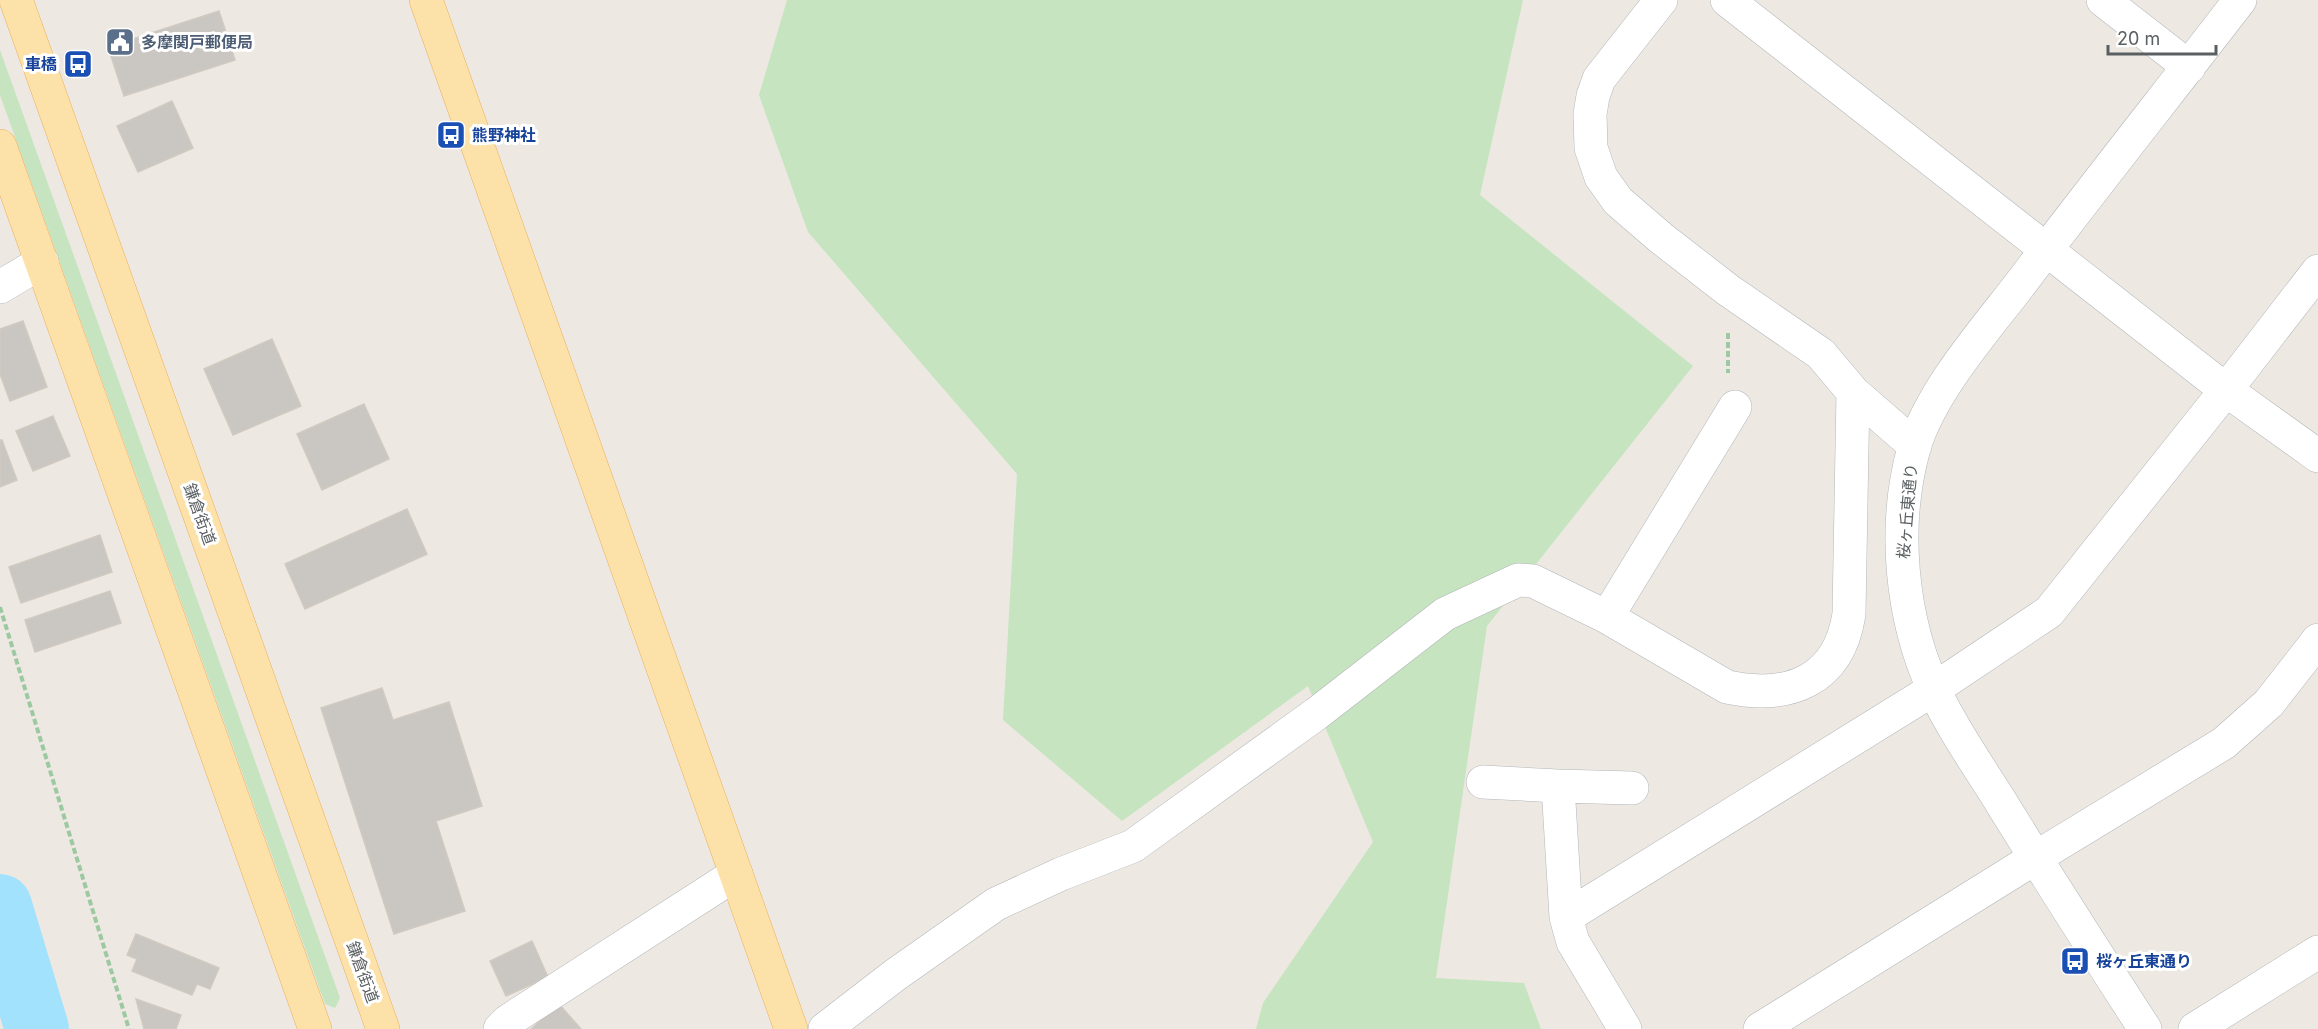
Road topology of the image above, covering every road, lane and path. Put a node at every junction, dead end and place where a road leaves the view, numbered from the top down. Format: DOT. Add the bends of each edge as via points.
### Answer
graph roads {
  1 [pos="16,0"];
  2 [pos="426,0"];
  3 [pos="1661,0"];
  4 [pos="1727,0"];
  5 [pos="2103,0"];
  6 [pos="2240,0"];
  7 [pos="2189,66"];
  8 [pos="0,146"];
  9 [pos="2046,250"];
  10 [pos="42,262"];
  11 [pos="2318,271"];
  12 [pos="0,287"];
  13 [pos="1728,290"];
  14 [pos="2226,390"];
  15 [pos="1853,392"];
  16 [pos="1735,407"];
  17 [pos="1914,446"];
  18 [pos="2318,456"];
  19 [pos="0,607"];
  20 [pos="1607,617"];
  21 [pos="2318,640"];
  22 [pos="1934,689"];
  23 [pos="1483,782"];
  24 [pos="1558,786"];
  25 [pos="1632,788"];
  26 [pos="2035,858"];
  27 [pos="736,874"];
  28 [pos="1566,917"];
  29 [pos="2318,952"];
  30 [pos="129,1029"];
  31 [pos="315,1029"];
  32 [pos="383,1029"];
  33 [pos="500,1029"];
  34 [pos="791,1029"];
  35 [pos="825,1029"];
  36 [pos="1625,1029"];
  37 [pos="1760,1029"];
  38 [pos="2145,1029"];
  39 [pos="2195,1029"];
  1 -- 32 [label="main road, 鎌倉街道"];
  2 -- 27 [label="main road"];
  3 -- 13 [label="street" via="1599,80 1590,114 1591,148 1601,177 1618,201"];
  4 -- 9 [label="street"];
  5 -- 7 [label="street"];
  6 -- 7 [label="street, 桜ヶ丘東通り"];
  7 -- 9 [label="street, 桜ヶ丘東通り"];
  8 -- 10 [label="main road"];
  9 -- 14 [label="street"];
  9 -- 17 [label="street, 桜ヶ丘東通り" via="1943,390"];
  10 -- 12 [label="street"];
  10 -- 31 [label="main road"];
  11 -- 14 [label="street"];
  13 -- 15 [label="street" via="1821,354"];
  13 -- 16 [label="path" via="1728,396"];
  14 -- 18 [label="street"];
  14 -- 22 [label="street" via="2049,612"];
  15 -- 17 [label="street"];
  15 -- 20 [label="street" via="1849,614 1841,647 1822,671 1800,685 1779,690 1727,687"];
  16 -- 20 [label="street"];
  17 -- 22 [label="street, 桜ヶ丘東通り" via="1905,493 1902,569 1914,634"];
  19 -- 30 [label="path"];
  20 -- 35 [label="street" via="1533,582 1518,580 1445,614 1316,714 1133,846 996,904"];
  21 -- 26 [label="street" via="2269,703 2224,744"];
  22 -- 26 [label="street, 桜ヶ丘東通り"];
  22 -- 28 [label="street"];
  23 -- 24 [label="street"];
  24 -- 25 [label="street"];
  24 -- 28 [label="street"];
  26 -- 37 [label="street"];
  26 -- 38 [label="street, 桜ヶ丘東通り"];
  27 -- 33 [label="street"];
  27 -- 34 [label="main road"];
  28 -- 36 [label="street" via="1573,942"];
  29 -- 39 [label="street"];
}
